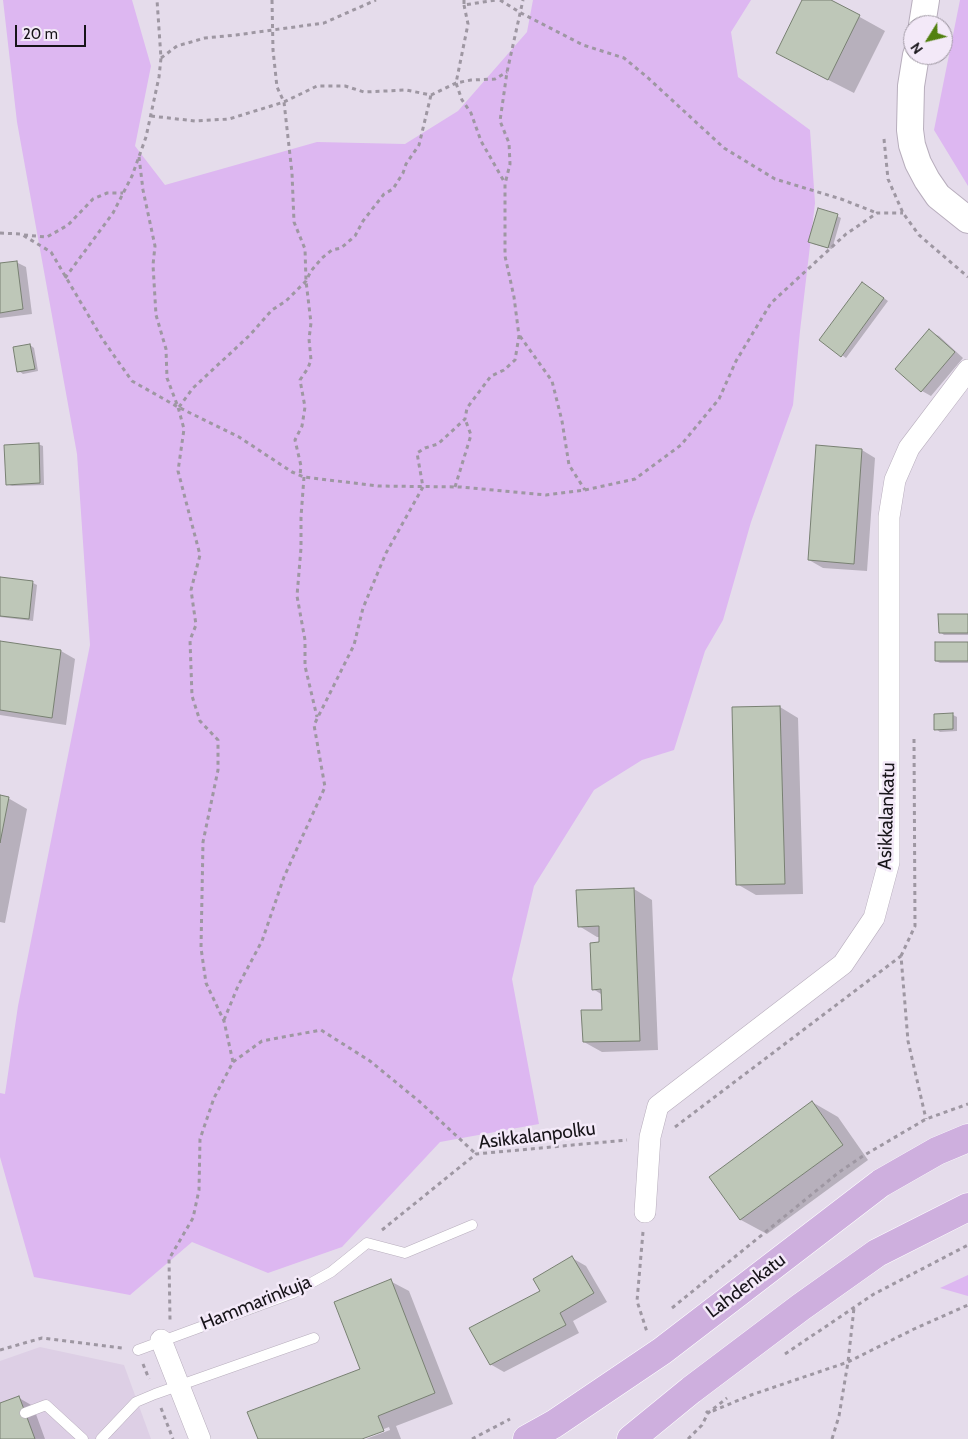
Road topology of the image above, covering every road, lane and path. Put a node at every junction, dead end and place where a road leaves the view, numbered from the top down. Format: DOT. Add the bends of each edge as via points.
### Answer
graph roads {
  1 [pos="157,0"];
  2 [pos="272,0"];
  3 [pos="376,0"];
  4 [pos="496,0"];
  5 [pos="500,0"];
  6 [pos="523,0"];
  7 [pos="926,0"];
  8 [pos="464,2"];
  9 [pos="521,13"];
  10 [pos="924,15"];
  11 [pos="273,30"];
  12 [pos="161,58"];
  13 [pos="914,65"];
  14 [pos="507,72"];
  15 [pos="456,83"];
  16 [pos="431,95"];
  17 [pos="284,102"];
  18 [pos="151,116"];
  19 [pos="139,157"];
  20 [pos="505,184"];
  21 [pos="123,193"];
  22 [pos="877,213"];
  23 [pos="903,213"];
  24 [pos="968,220"];
  25 [pos="0,233"];
  26 [pos="21,234"];
  27 [pos="65,278"];
  28 [pos="306,281"];
  29 [pos="520,336"];
  30 [pos="968,370"];
  31 [pos="178,407"];
  32 [pos="465,420"];
  33 [pos="300,476"];
  34 [pos="304,478"];
  35 [pos="423,487"];
  36 [pos="455,487"];
  37 [pos="585,490"];
  38 [pos="317,717"];
  39 [pos="914,732"];
  40 [pos="901,956"];
  41 [pos="224,1021"];
  42 [pos="233,1062"];
  43 [pos="968,1104"];
  44 [pos="926,1119"];
  45 [pos="650,1137"];
  46 [pos="968,1138"];
  47 [pos="476,1154"];
  48 [pos="968,1207"];
  49 [pos="645,1212"];
  50 [pos="472,1225"];
  51 [pos="367,1242"];
  52 [pos="968,1245"];
  53 [pos="968,1305"];
  54 [pos="854,1307"];
  55 [pos="669,1311"];
  56 [pos="653,1324"];
  57 [pos="646,1330"];
  58 [pos="314,1338"];
  59 [pos="166,1339"];
  60 [pos="0,1350"];
  61 [pos="138,1350"];
  62 [pos="662,1351"];
  63 [pos="784,1355"];
  64 [pos="848,1362"];
  65 [pos="179,1386"];
  66 [pos="691,1390"];
  67 [pos="155,1394"];
  68 [pos="731,1395"];
  69 [pos="25,1413"];
  70 [pos="708,1413"];
  71 [pos="521,1428"];
  72 [pos="83,1439"];
  73 [pos="100,1439"];
  74 [pos="173,1439"];
  75 [pos="200,1439"];
  76 [pos="472,1439"];
  77 [pos="631,1439"];
  78 [pos="688,1439"];
  79 [pos="832,1439"];
  1 -- 12 [label="path"];
  2 -- 11 [label="path"];
  3 -- 11 [label="path" via="324,22"];
  4 -- 8 [label="path"];
  5 -- 9 [label="path"];
  6 -- 9 [label="path"];
  7 -- 10 [label="street"];
  8 -- 15 [label="path" via="468,24"];
  9 -- 14 [label="path"];
  9 -- 22 [label="path" via="584,45 624,58 724,148 775,179"];
  11 -- 12 [label="path" via="205,38 177,46"];
  11 -- 17 [label="path" via="277,87"];
  12 -- 18 [label="path"];
  13 -- 24 [label="street" via="910,86 910,130 918,163 938,196"];
  14 -- 15 [label="path" via="495,80"];
  14 -- 20 [label="path" via="500,121 509,143 510,164"];
  15 -- 16 [label="path"];
  15 -- 20 [label="path" via="481,141"];
  16 -- 17 [label="path" via="406,90 364,92 346,86 317,86"];
  16 -- 28 [label="path" via="419,145 393,189 384,194 362,221 355,236 322,258"];
  17 -- 18 [label="path" via="229,119 195,121"];
  17 -- 28 [label="path" via="294,222 305,249"];
  18 -- 19 [label="path"];
  19 -- 21 [label="path"];
  19 -- 31 [label="path" via="156,246 153,265 156,314 166,349 167,378"];
  20 -- 29 [label="path" via="505,256"];
  21 -- 26 [label="path" via="107,193 93,199 68,226 48,237"];
  21 -- 27 [label="path" via="113,213"];
  22 -- 23 [label="path"];
  22 -- 37 [label="path" via="846,234 772,303 736,361 718,399 681,445 635,479"];
  25 -- 26 [label="path"];
  26 -- 27 [label="path" via="51,252"];
  27 -- 31 [label="path" via="132,381"];
  28 -- 31 [label="path" via="272,310"];
  28 -- 33 [label="path" via="311,360 300,380 305,407 302,426 295,440"];
  29 -- 32 [label="path" via="515,360 491,376 468,408"];
  29 -- 37 [label="path" via="552,380 569,465"];
  30 -- 45 [label="street, Asikkalankatu" via="909,448 895,480 889,517 889,862 874,918 843,964 658,1106"];
  31 -- 33 [label="path" via="239,437"];
  31 -- 41 [label="path" via="184,429 178,470 200,555 191,590 196,625 190,640 192,696 200,721 218,740 218,770 204,842 201,948 206,983"];
  32 -- 35 [label="path" via="438,444 417,453"];
  32 -- 36 [label="path" via="471,435"];
  33 -- 34 [label="path"];
  34 -- 35 [label="path"];
  34 -- 38 [label="path" via="297,596 306,666"];
  35 -- 36 [label="path"];
  35 -- 38 [label="path" via="386,553 363,608 354,645"];
  36 -- 37 [label="path" via="546,495"];
  38 -- 41 [label="path" via="314,725 326,787 284,877 262,941"];
  39 -- 40 [label="path" via="915,926"];
  40 -- 44 [label="path" via="908,1041"];
  40 -- 45 [label="path, Asikkalanpolku" via="664,1136"];
  41 -- 42 [label="path"];
  42 -- 47 [label="path" via="262,1041 321,1030 370,1061"];
  42 -- 59 [label="path" via="214,1098 200,1140 199,1190 193,1218 169,1259"];
  43 -- 44 [label="path"];
  44 -- 55 [label="path" via="838,1173"];
  45 -- 47 [label="path, Asikkalanpolku"];
  45 -- 49 [label="street, Asikkalankatu"];
  46 -- 62 [label="main road, Lahdenkatu" via="937,1151 881,1183"];
  47 -- 51 [label="path, Asikkalanpolku"];
  48 -- 66 [label="main road" via="877,1253"];
  49 -- 57 [label="path" via="637,1301"];
  50 -- 51 [label="lane" via="405,1253"];
  51 -- 59 [label="lane, Hammarinkuja" via="331,1272 293,1293"];
  52 -- 54 [label="path"];
  53 -- 64 [label="path"];
  54 -- 63 [label="path"];
  54 -- 64 [label="path"];
  56 -- 57 [label="path"];
  57 -- 62 [label="path"];
  58 -- 65 [label="lane"];
  59 -- 61 [label="lane, Hammarinkuja"];
  59 -- 65 [label="street"];
  60 -- 61 [label="path" via="42,1338"];
  61 -- 67 [label="path"];
  62 -- 71 [label="main road, Lahdenkatu" via="554,1424"];
  64 -- 70 [label="path"];
  64 -- 79 [label="path"];
  65 -- 67 [label="lane"];
  65 -- 75 [label="street"];
  66 -- 70 [label="path"];
  66 -- 77 [label="main road"];
  67 -- 73 [label="lane" via="136,1402"];
  67 -- 74 [label="path"];
  68 -- 70 [label="path"];
  69 -- 72 [label="lane" via="46,1405"];
  70 -- 78 [label="path" via="702,1425"];
  71 -- 76 [label="path"];
}
